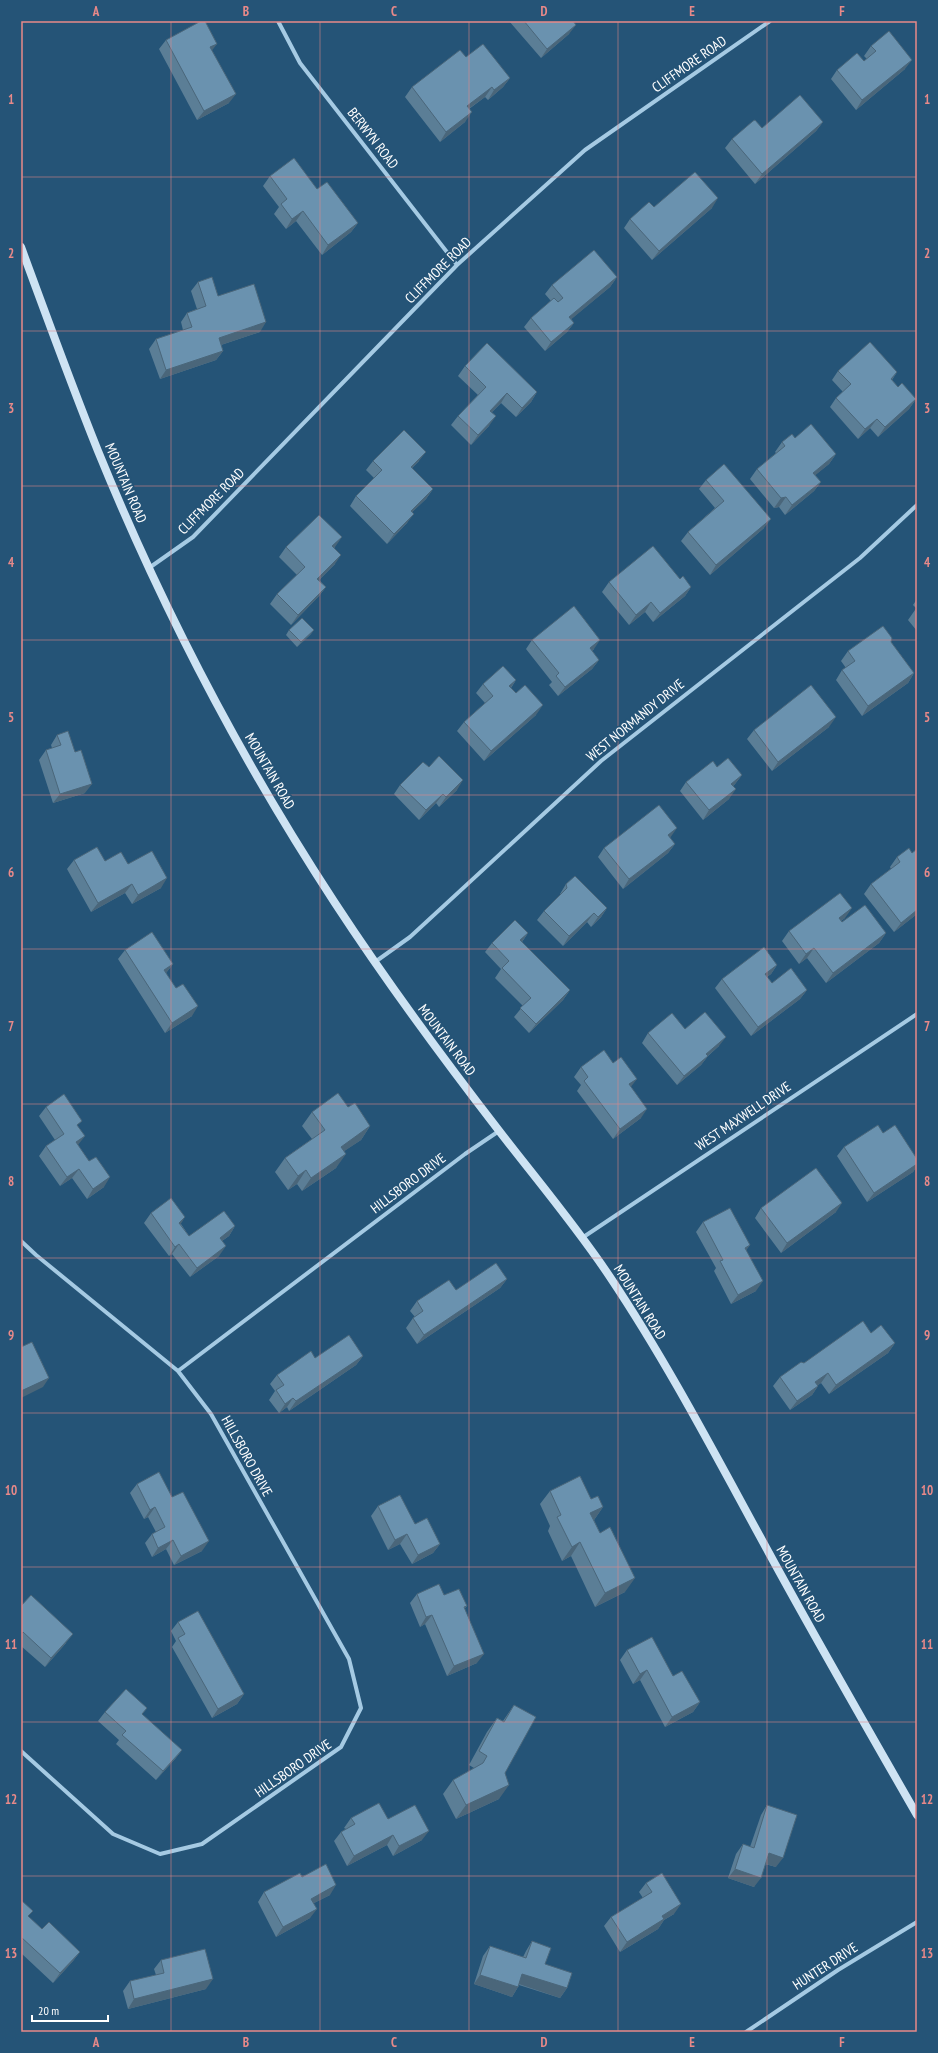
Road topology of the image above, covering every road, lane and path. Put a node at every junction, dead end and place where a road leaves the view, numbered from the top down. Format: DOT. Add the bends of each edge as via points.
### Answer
graph roads {
  1 [pos="278,21"];
  2 [pos="770,21"];
  3 [pos="21,247"];
  4 [pos="457,265"];
  5 [pos="917,505"];
  6 [pos="149,568"];
  7 [pos="375,962"];
  8 [pos="917,1014"];
  9 [pos="499,1131"];
  10 [pos="582,1238"];
  11 [pos="21,1240"];
  12 [pos="178,1371"];
  13 [pos="21,1751"];
  14 [pos="917,1815"];
  15 [pos="917,1922"];
  16 [pos="746,2032"];
  1 -- 4 [label="street, BERWYN ROAD" via="300,63"];
  2 -- 4 [label="street, CLIFFMORE ROAD" via="585,150"];
  3 -- 6 [label="main road, MOUNTAIN ROAD" via="99,453"];
  4 -- 6 [label="street, CLIFFMORE ROAD" via="193,537"];
  5 -- 7 [label="street, WEST NORMANDY DRIVE" via="860,558 601,761 410,937"];
  6 -- 7 [label="main road, MOUNTAIN ROAD" via="179,631 260,781 295,842"];
  7 -- 9 [label="main road, MOUNTAIN ROAD"];
  8 -- 10 [label="street, WEST MAXWELL DRIVE"];
  9 -- 10 [label="main road, MOUNTAIN ROAD"];
  9 -- 12 [label="street, HILLSBORO DRIVE"];
  10 -- 14 [label="main road, MOUNTAIN ROAD" via="610,1277 656,1351 796,1604"];
  11 -- 12 [label="street, HILLSBORO DRIVE"];
  12 -- 13 [label="street, HILLSBORO DRIVE" via="211,1414 349,1659 360,1708 341,1747 202,1844 160,1854 113,1834"];
  15 -- 16 [label="street, HUNTER DRIVE" via="838,1970"];
}
